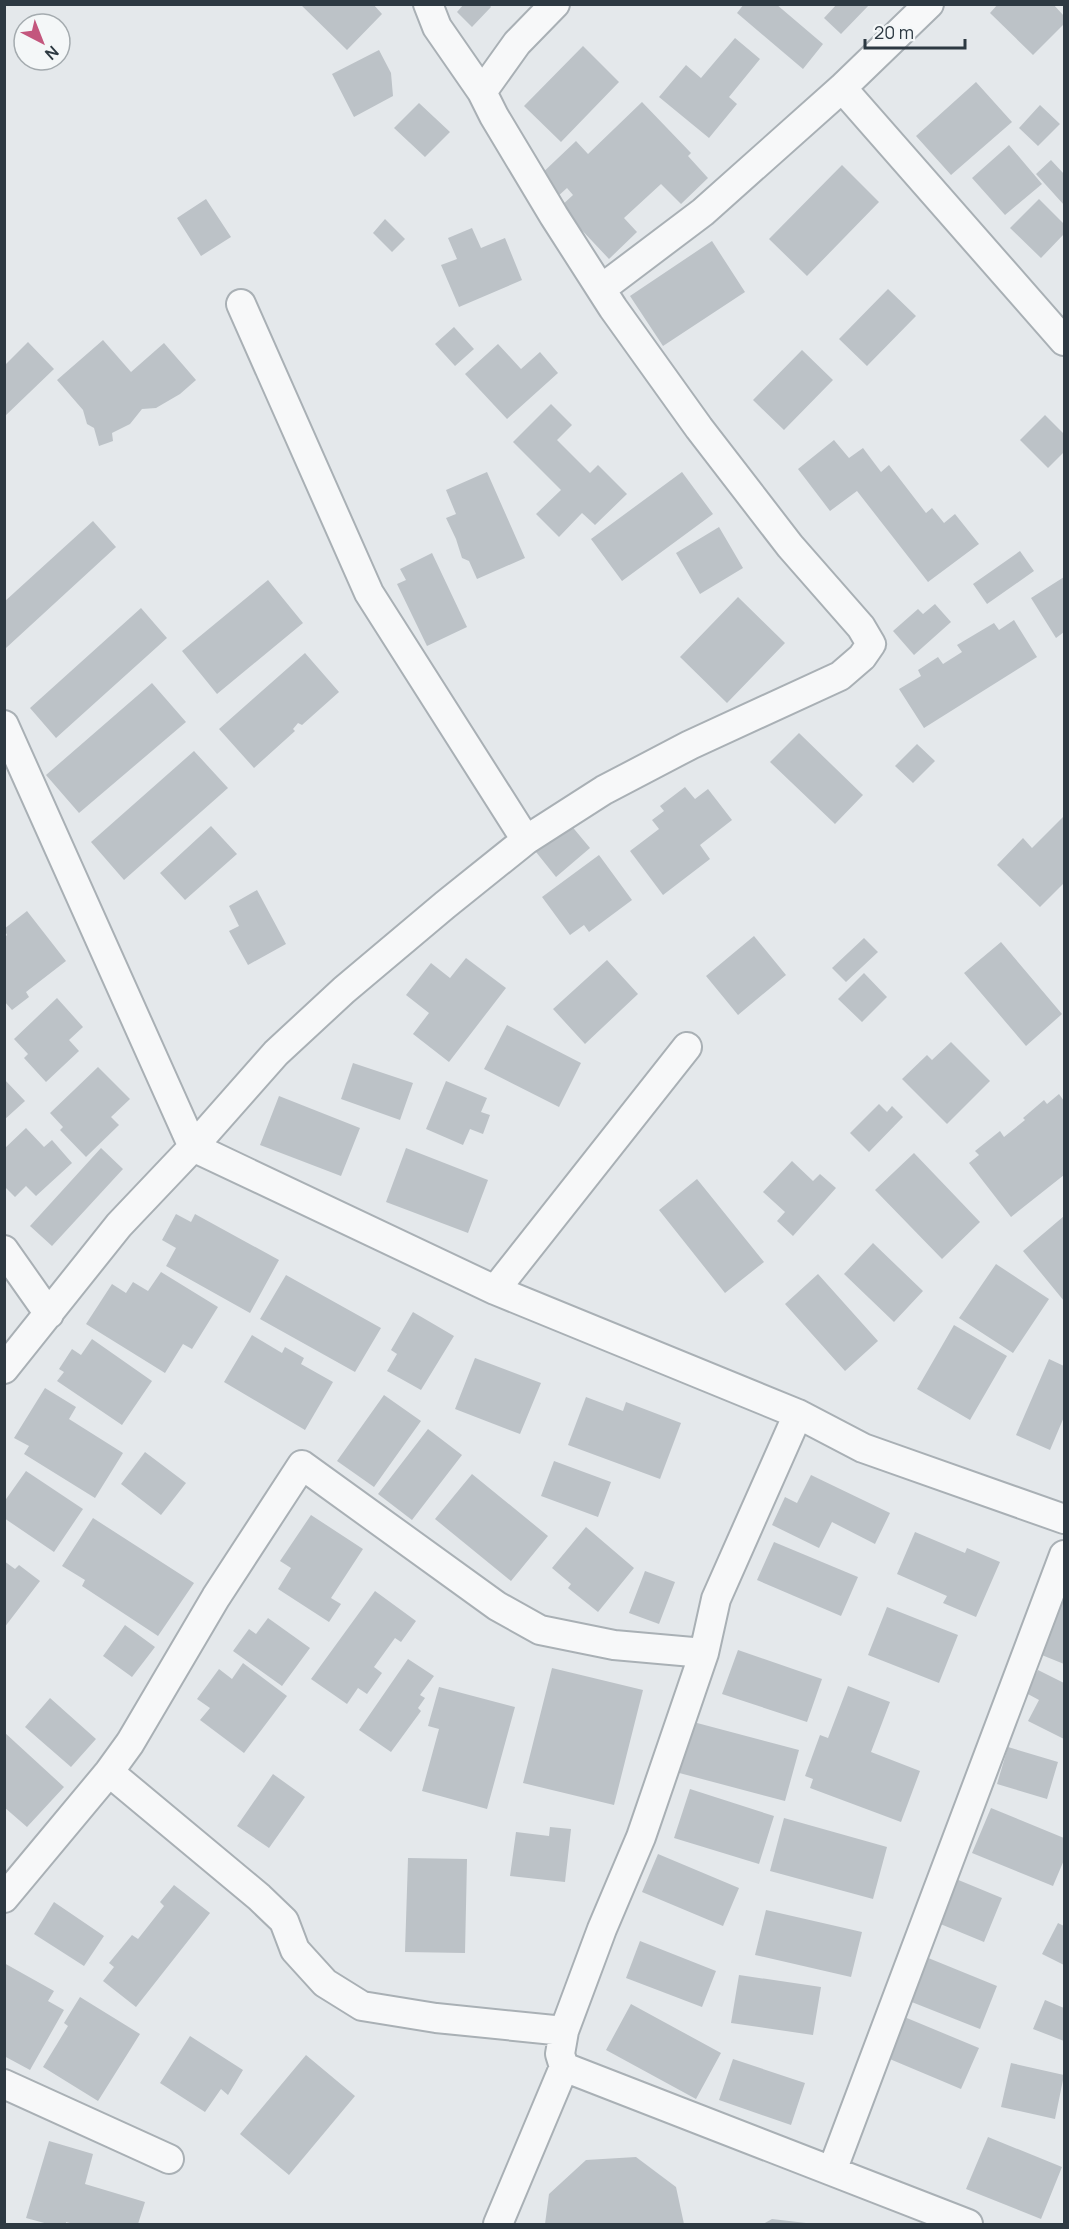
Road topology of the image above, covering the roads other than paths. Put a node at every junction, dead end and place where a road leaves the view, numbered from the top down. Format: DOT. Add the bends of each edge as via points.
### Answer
graph roads {
  1 [pos="428,4"];
  2 [pos="555,4"];
  3 [pos="929,4"];
  4 [pos="842,88"];
  5 [pos="482,92"];
  6 [pos="601,289"];
  7 [pos="241,304"];
  8 [pos="1065,341"];
  9 [pos="4,725"];
  10 [pos="526,840"];
  11 [pos="687,1047"];
  12 [pos="193,1147"];
  13 [pos="4,1250"];
  14 [pos="495,1290"];
  15 [pos="49,1314"];
  16 [pos="4,1369"];
  17 [pos="798,1414"];
  18 [pos="1065,1519"];
  19 [pos="1065,1555"];
  20 [pos="704,1653"];
  21 [pos="109,1772"];
  22 [pos="4,1898"];
  23 [pos="564,2031"];
  24 [pos="564,2067"];
  25 [pos="4,2084"];
  26 [pos="169,2159"];
  27 [pos="832,2171"];
  28 [pos="498,2224"];
  29 [pos="968,2224"];
  1 -- 5 [label="street" via="437,27"];
  2 -- 5 [label="street" via="517,43"];
  3 -- 4 [label="street"];
  4 -- 6 [label="street" via="703,212"];
  4 -- 8 [label="street"];
  5 -- 6 [label="street"];
  6 -- 10 [label="street" via="699,428 871,644 840,676 690,745 614,785"];
  7 -- 10 [label="street" via="369,593"];
  9 -- 12 [label="street"];
  10 -- 12 [label="street" via="335,998 276,1053"];
  11 -- 14 [label="street"];
  12 -- 14 [label="street"];
  12 -- 15 [label="street" via="119,1226"];
  13 -- 15 [label="street"];
  14 -- 17 [label="street"];
  15 -- 16 [label="street"];
  17 -- 18 [label="street" via="863,1448"];
  17 -- 20 [label="street" via="716,1599"];
  19 -- 27 [label="street"];
  20 -- 21 [label="street" via="614,1646 540,1630 497,1606 302,1465"];
  20 -- 23 [label="street" via="641,1837"];
  21 -- 22 [label="street"];
  21 -- 23 [label="street" via="259,1897 284,1922 295,1950 324,1983 362,2006"];
  23 -- 24 [label="street" via="560,2054"];
  24 -- 27 [label="street"];
  24 -- 28 [label="street"];
  25 -- 26 [label="street"];
  27 -- 29 [label="street"];
}
